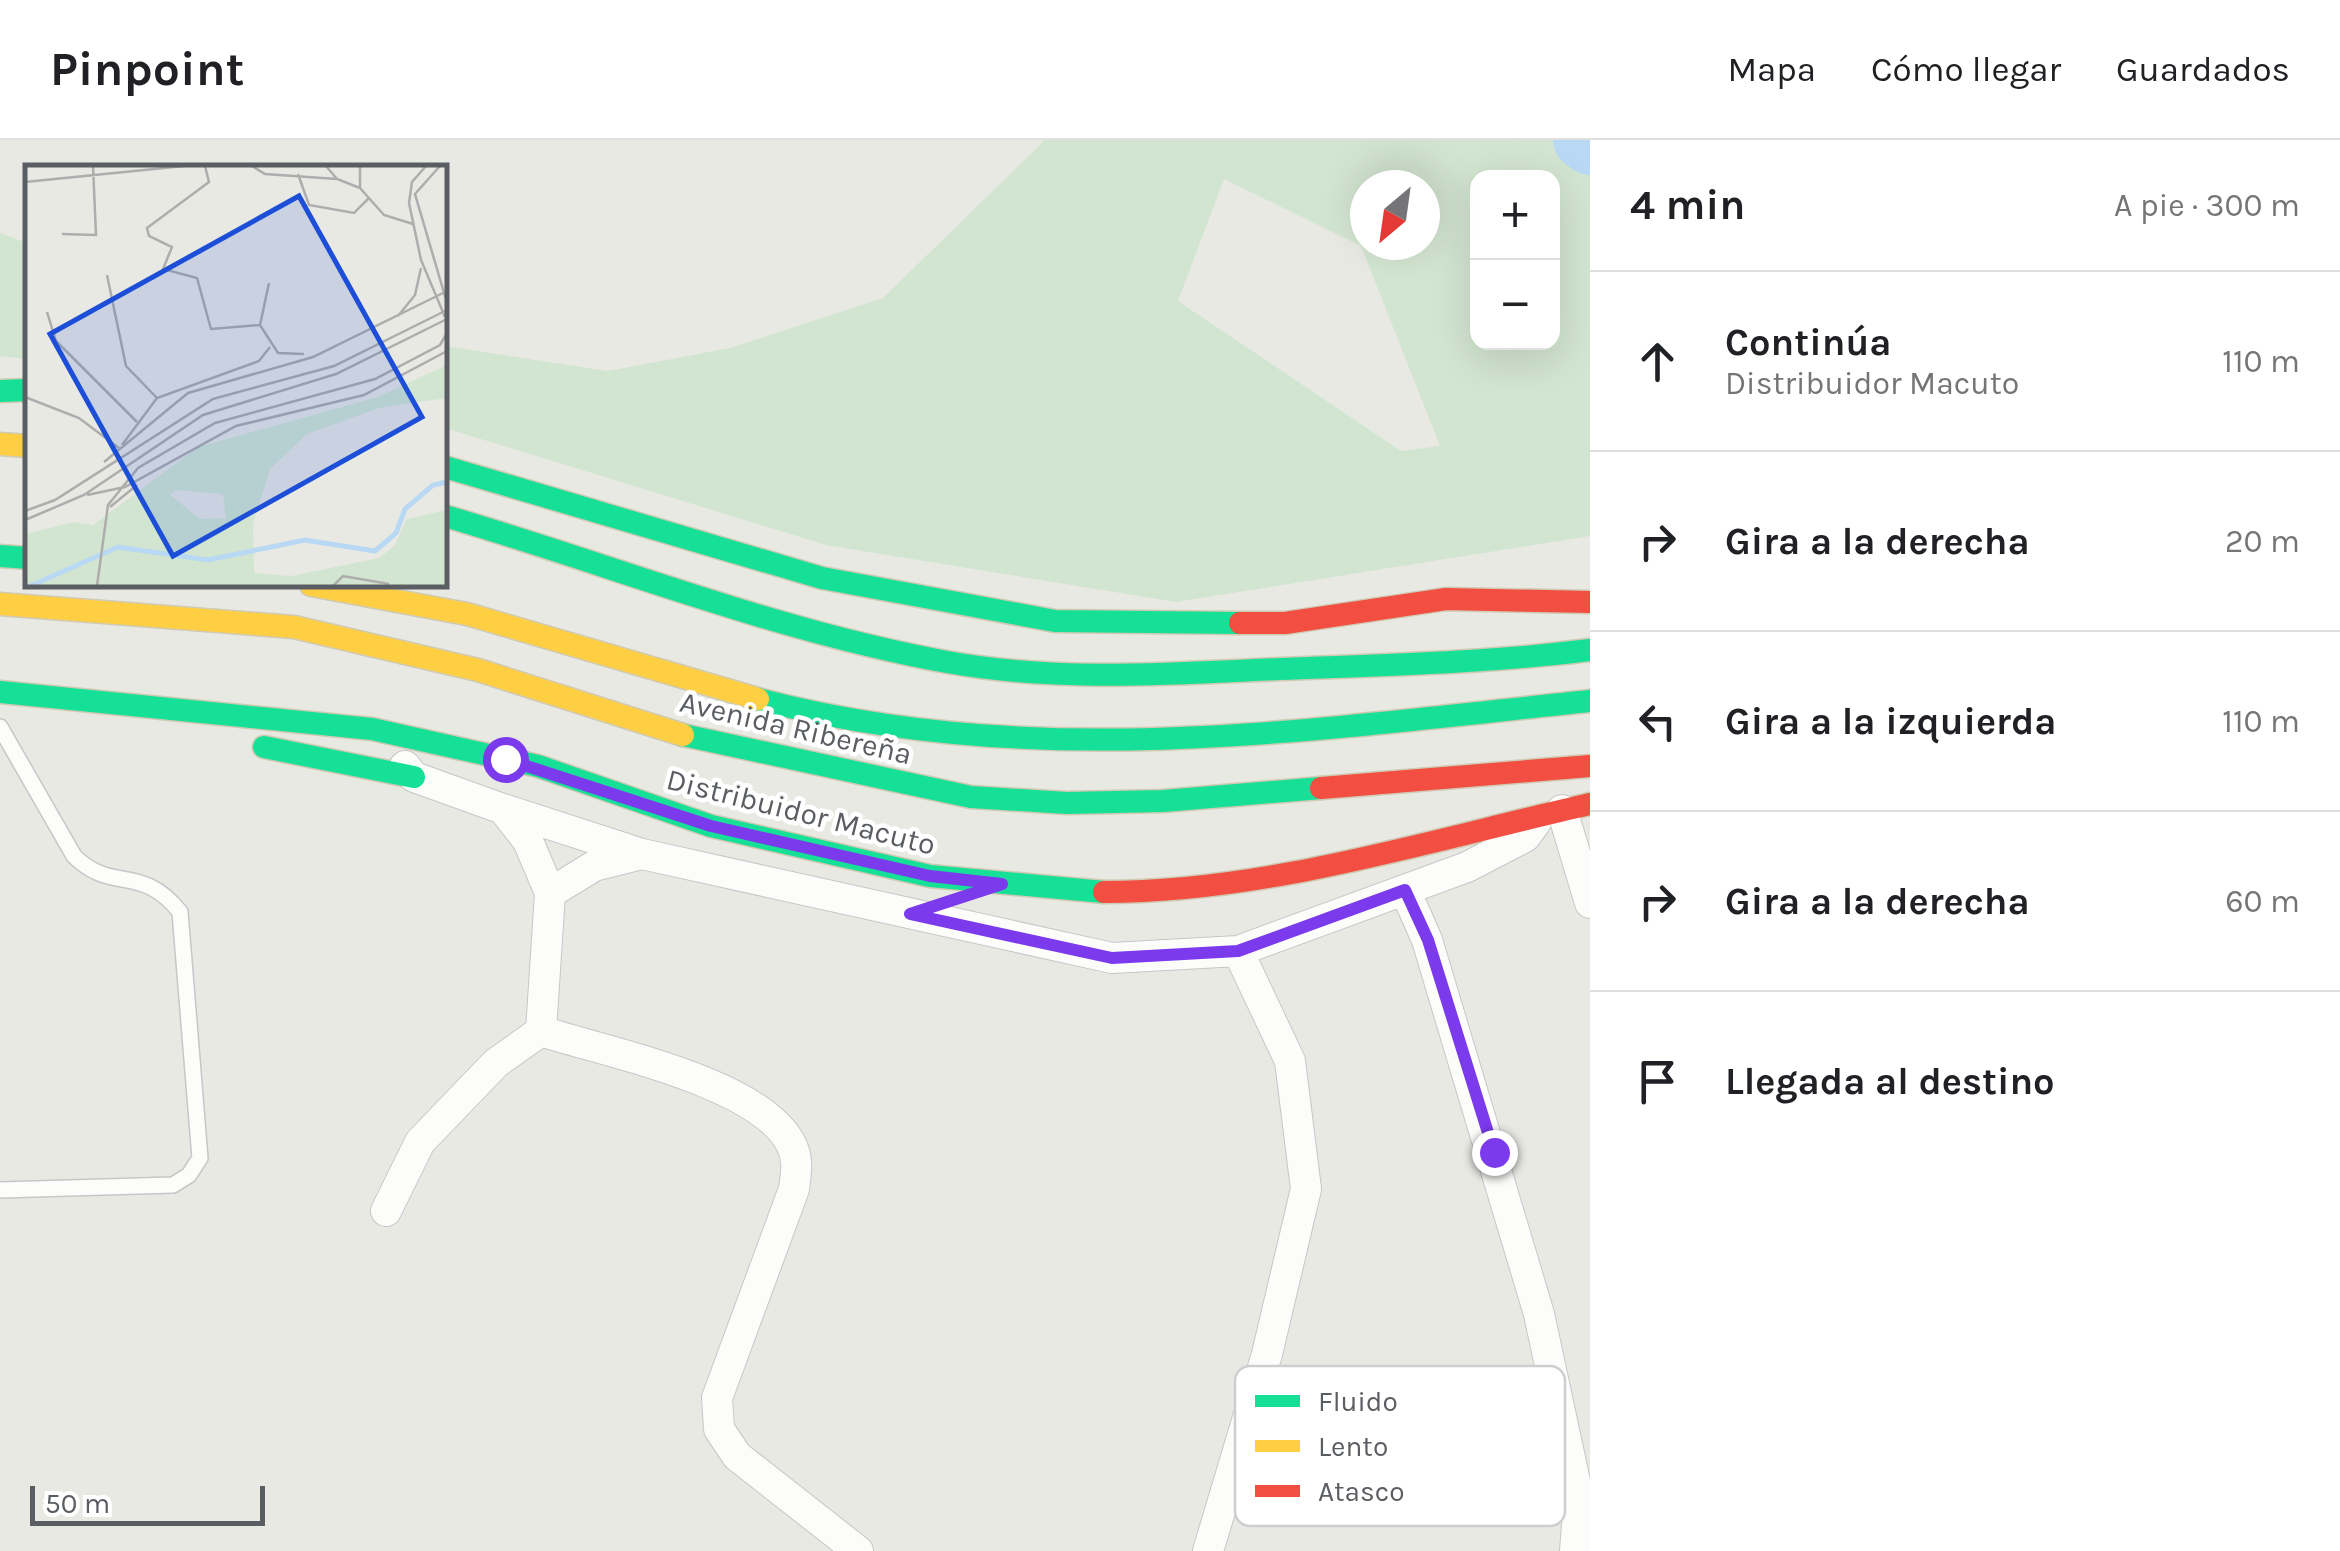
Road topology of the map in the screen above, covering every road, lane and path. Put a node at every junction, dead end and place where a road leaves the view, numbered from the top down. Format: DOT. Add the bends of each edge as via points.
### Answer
graph roads {
  1 [pos="25,390"];
  2 [pos="0,391"];
  3 [pos="0,444"];
  4 [pos="25,446"];
  5 [pos="448,468"];
  6 [pos="448,517"];
  7 [pos="0,556"];
  8 [pos="25,558"];
  9 [pos="1590,578"];
  10 [pos="327,588"];
  11 [pos="1446,598"];
  12 [pos="1590,602"];
  13 [pos="0,604"];
  14 [pos="1590,650"];
  15 [pos="0,692"];
  16 [pos="1590,701"];
  17 [pos="166,709"];
  18 [pos="0,727"];
  19 [pos="372,729"];
  20 [pos="1590,766"];
  21 [pos="414,777"];
  22 [pos="503,809"];
  23 [pos="1564,810"];
  24 [pos="642,854"];
  25 [pos="1002,884"];
  26 [pos="1405,890"];
  27 [pos="550,893"];
  28 [pos="1590,903"];
  29 [pos="910,914"];
  30 [pos="1238,951"];
  31 [pos="541,1031"];
  32 [pos="0,1190"];
  33 [pos="386,1211"];
  34 [pos="1263,1366"];
  35 [pos="1550,1366"];
  36 [pos="1565,1435"];
  37 [pos="1235,1461"];
  38 [pos="858,1551"];
  39 [pos="1208,1551"];
  40 [pos="1575,1551"];
  1 -- 2 [label="main road"];
  3 -- 4 [label="main road"];
  5 -- 11 [label="main road" via="822,578 1055,620 1284,623"];
  6 -- 14 [label="main road" via="774,622 1022,674 1370,668"];
  7 -- 8 [label="main road"];
  9 -- 11 [label="main road"];
  10 -- 16 [label="main road, Avenida Ribereña" via="485,618 708,684 896,729 1080,743 1289,734"];
  11 -- 12 [label="main road"];
  13 -- 20 [label="main road, Avenida Ribereña" via="294,627 478,670 702,742 970,797 1163,801"];
  15 -- 17 [label="main road, Distribuidor Macuto"];
  17 -- 19 [label="main road, Distribuidor Macuto"];
  17 -- 21 [label="main road" via="271,749"];
  18 -- 32 [label="lane" via="74,856 92,874 140,880 165,893 180,912 200,1158 173,1185"];
  19 -- 21 [label="street"];
  19 -- 25 [label="main road, Distribuidor Macuto" via="538,766 711,826 930,876"];
  21 -- 22 [label="street"];
  22 -- 24 [label="street"];
  22 -- 27 [label="street" via="528,840"];
  23 -- 25 [label="main road, Distribuidor Macuto" via="1171,892"];
  23 -- 26 [label="street" via="1497,854"];
  23 -- 28 [label="street"];
  24 -- 27 [label="street" via="594,866"];
  24 -- 29 [label="street"];
  25 -- 29 [label="street"];
  26 -- 30 [label="street"];
  26 -- 35 [label="street" via="1428,940"];
  27 -- 31 [label="street"];
  29 -- 30 [label="street" via="1112,958"];
  30 -- 34 [label="street" via="1290,1061 1306,1189"];
  31 -- 33 [label="street" via="496,1063 420,1142"];
  31 -- 38 [label="street" via="664,1067 746,1102 791,1143 798,1163 794,1190 717,1398 719,1429 738,1456"];
  36 -- 40 [label="street" via="1579,1500"];
  37 -- 39 [label="street"];
}
